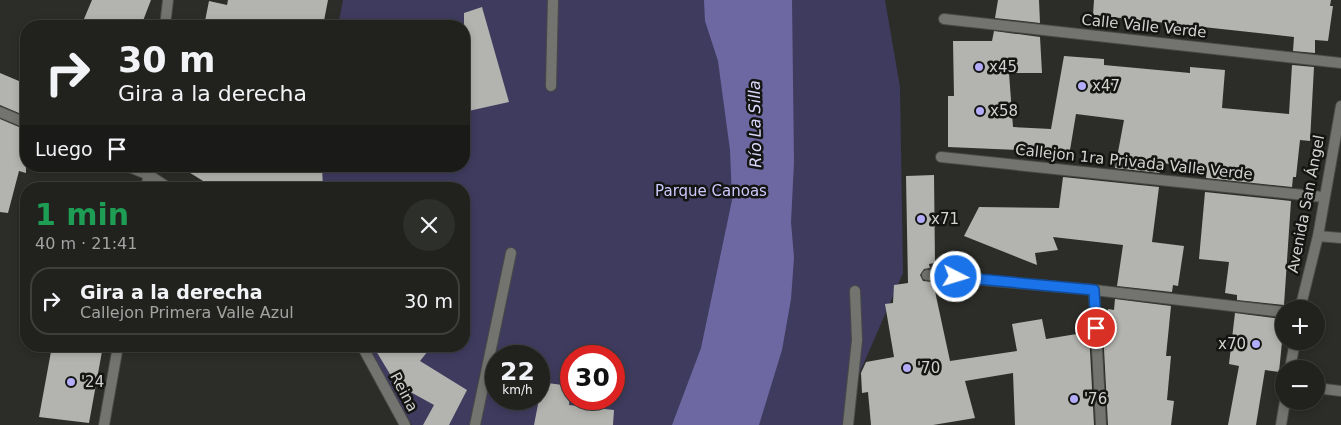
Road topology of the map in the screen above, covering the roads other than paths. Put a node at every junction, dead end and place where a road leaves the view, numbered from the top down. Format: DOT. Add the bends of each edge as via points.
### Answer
graph roads {
  1 [pos="168,0"];
  2 [pos="553,0"];
  3 [pos="944,19"];
  4 [pos="166,20"];
  5 [pos="1341,63"];
  6 [pos="551,86"];
  7 [pos="1341,106"];
  8 [pos="0,112"];
  9 [pos="20,120"];
  10 [pos="941,157"];
  11 [pos="150,172"];
  12 [pos="162,182"];
  13 [pos="1323,197"];
  14 [pos="1318,236"];
  15 [pos="1341,238"];
  16 [pos="511,254"];
  17 [pos="927,275"];
  18 [pos="1094,290"];
  19 [pos="855,291"];
  20 [pos="1302,300"];
  21 [pos="1275,311"];
  22 [pos="117,352"];
  23 [pos="365,352"];
  24 [pos="1325,389"];
  25 [pos="1341,391"];
  26 [pos="1284,410"];
  27 [pos="104,425"];
  28 [pos="405,425"];
  29 [pos="475,425"];
  30 [pos="848,425"];
  31 [pos="1101,425"];
  32 [pos="1281,425"];
  1 -- 4 [label="street"];
  2 -- 6 [label="street"];
  3 -- 5 [label="street, Calle Valle Verde"];
  7 -- 13 [label="street, Avenida San Ángel"];
  8 -- 9 [label="street"];
  10 -- 13 [label="street, Callejon 1ra Privada Valle Verde"];
  11 -- 12 [label="street"];
  13 -- 14 [label="street, Avenida San Ángel"];
  14 -- 15 [label="street"];
  14 -- 20 [label="street, Avenida San Ángel"];
  16 -- 29 [label="street"];
  17 -- 18 [label="street"];
  18 -- 21 [label="street"];
  18 -- 31 [label="street"];
  19 -- 30 [label="street" via="857,340"];
  22 -- 27 [label="street"];
  23 -- 28 [label="street, Reina"];
  24 -- 25 [label="street"];
  26 -- 32 [label="street"];
}
